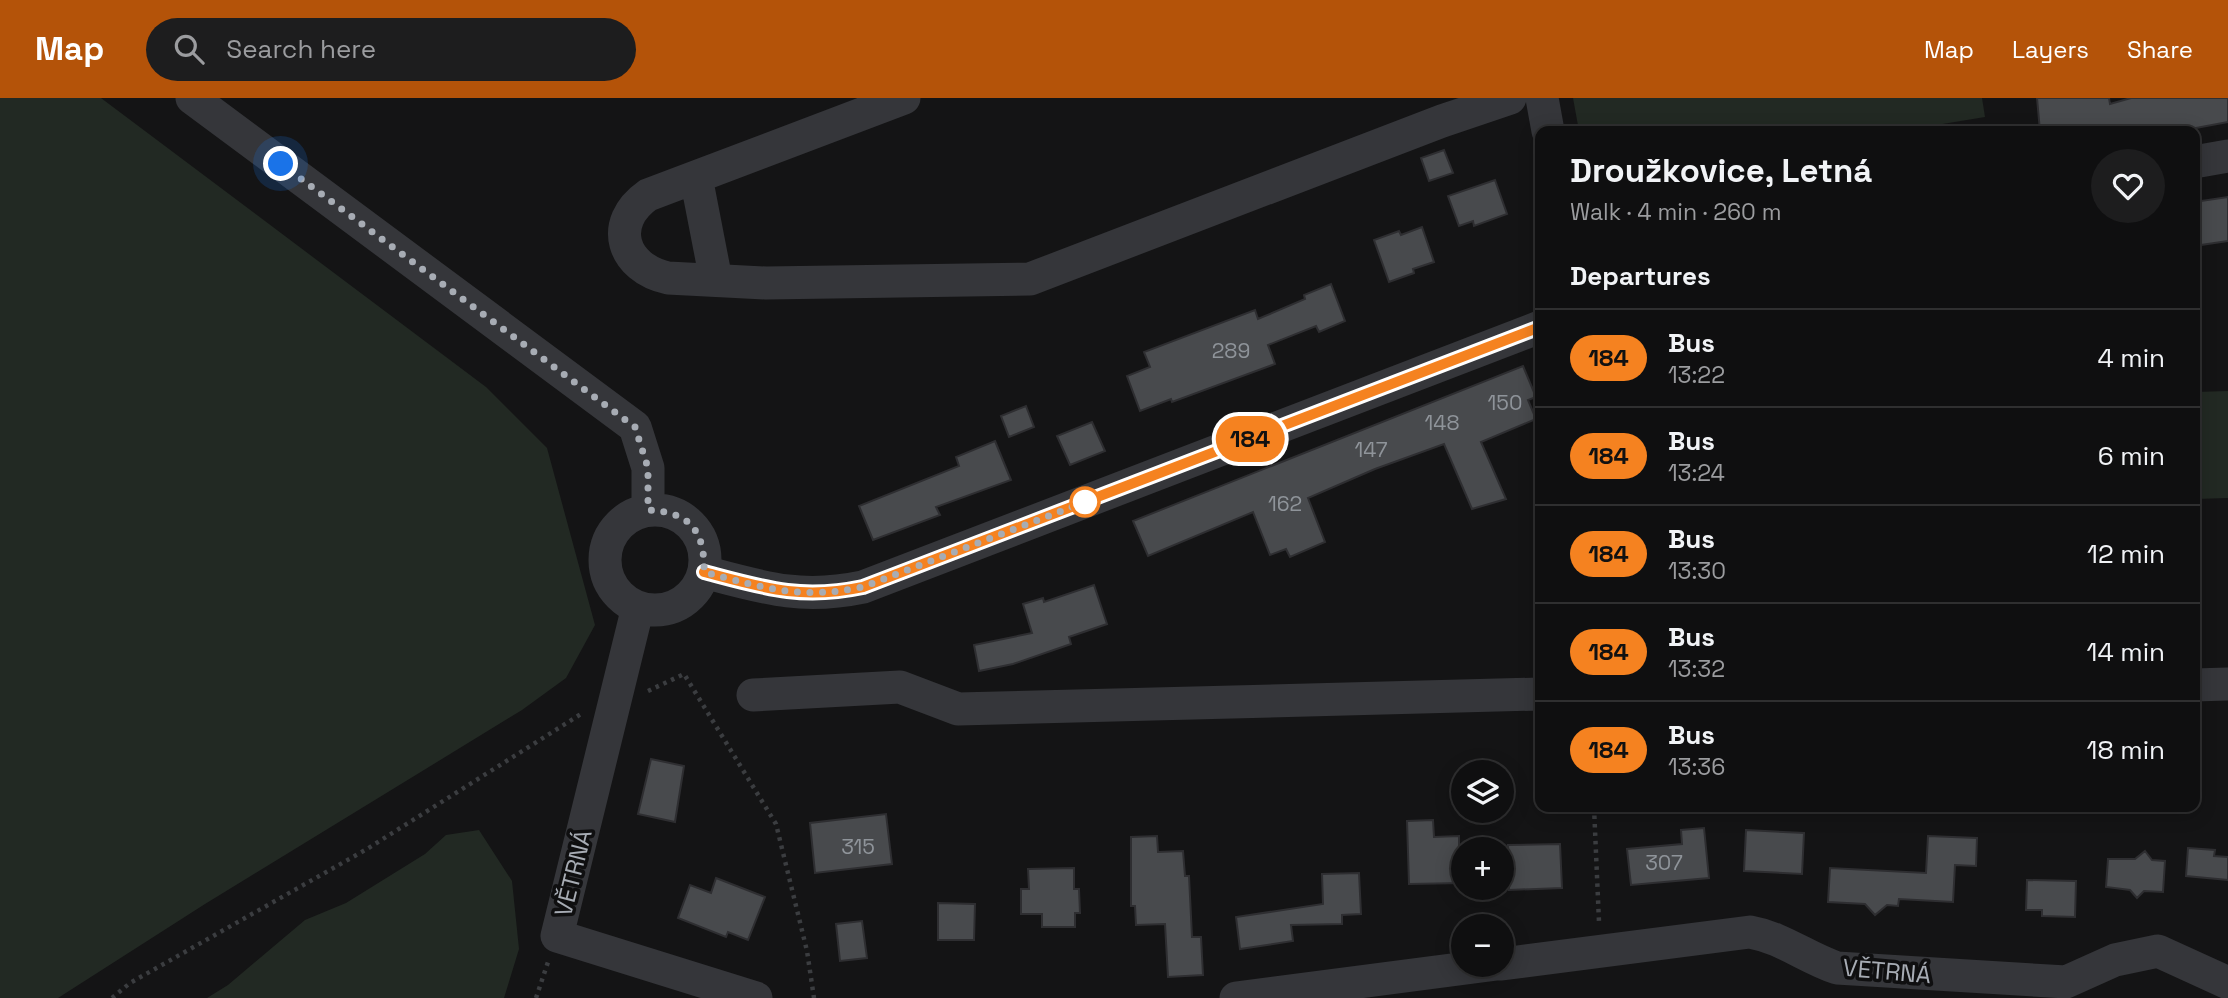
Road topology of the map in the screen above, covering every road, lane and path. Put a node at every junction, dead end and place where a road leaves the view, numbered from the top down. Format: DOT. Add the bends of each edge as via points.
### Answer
graph roads {
  1 [pos="192,98"];
  2 [pos="904,98"];
  3 [pos="1510,98"];
  4 [pos="1542,98"];
  5 [pos="1547,126"];
  6 [pos="2228,156"];
  7 [pos="2200,161"];
  8 [pos="696,177"];
  9 [pos="716,280"];
  10 [pos="1535,329"];
  11 [pos="648,510"];
  12 [pos="704,572"];
  13 [pos="638,607"];
  14 [pos="2228,684"];
  15 [pos="2200,685"];
  16 [pos="1535,694"];
  17 [pos="753,695"];
  18 [pos="614,708"];
  19 [pos="1594,812"];
  20 [pos="1600,951"];
  21 [pos="1514,962"];
  22 [pos="1451,970"];
  23 [pos="2228,983"];
  24 [pos="112,998"];
  25 [pos="756,998"];
  26 [pos="814,998"];
  27 [pos="1236,998"];
  1 -- 11 [label="street" via="635,427 648,468"];
  2 -- 8 [label="street"];
  3 -- 9 [label="street" via="1030,279"];
  4 -- 5 [label="street"];
  6 -- 7 [label="street"];
  8 -- 9 [label="street"];
  8 -- 9 [label="street" via="637,203 628,215 625,243 631,257 653,274"];
  10 -- 12 [label="street" via="863,587 812,595"];
  11 -- 12 [label="street" via="684,519 697,533 705,549"];
  11 -- 13 [label="street" via="625,520 613,533 605,558 609,579 619,594"];
  12 -- 13 [label="street" via="698,587 680,604 655,610"];
  13 -- 18 [label="street, VĚTRNÁ"];
  14 -- 15 [label="street"];
  16 -- 17 [label="street" via="958,709 900,687"];
  18 -- 24 [label="path" via="584,713 367,849 130,983"];
  18 -- 25 [label="street, VĚTRNÁ" via="557,936"];
  18 -- 26 [label="path" via="684,674 776,824"];
  19 -- 20 [label="path"];
  20 -- 21 [label="street, VĚTRNÁ"];
  20 -- 23 [label="street, VĚTRNÁ" via="1750,932 1774,937 1837,968 2066,982 2115,960 2158,951"];
  22 -- 27 [label="street, VĚTRNÁ"];
}
